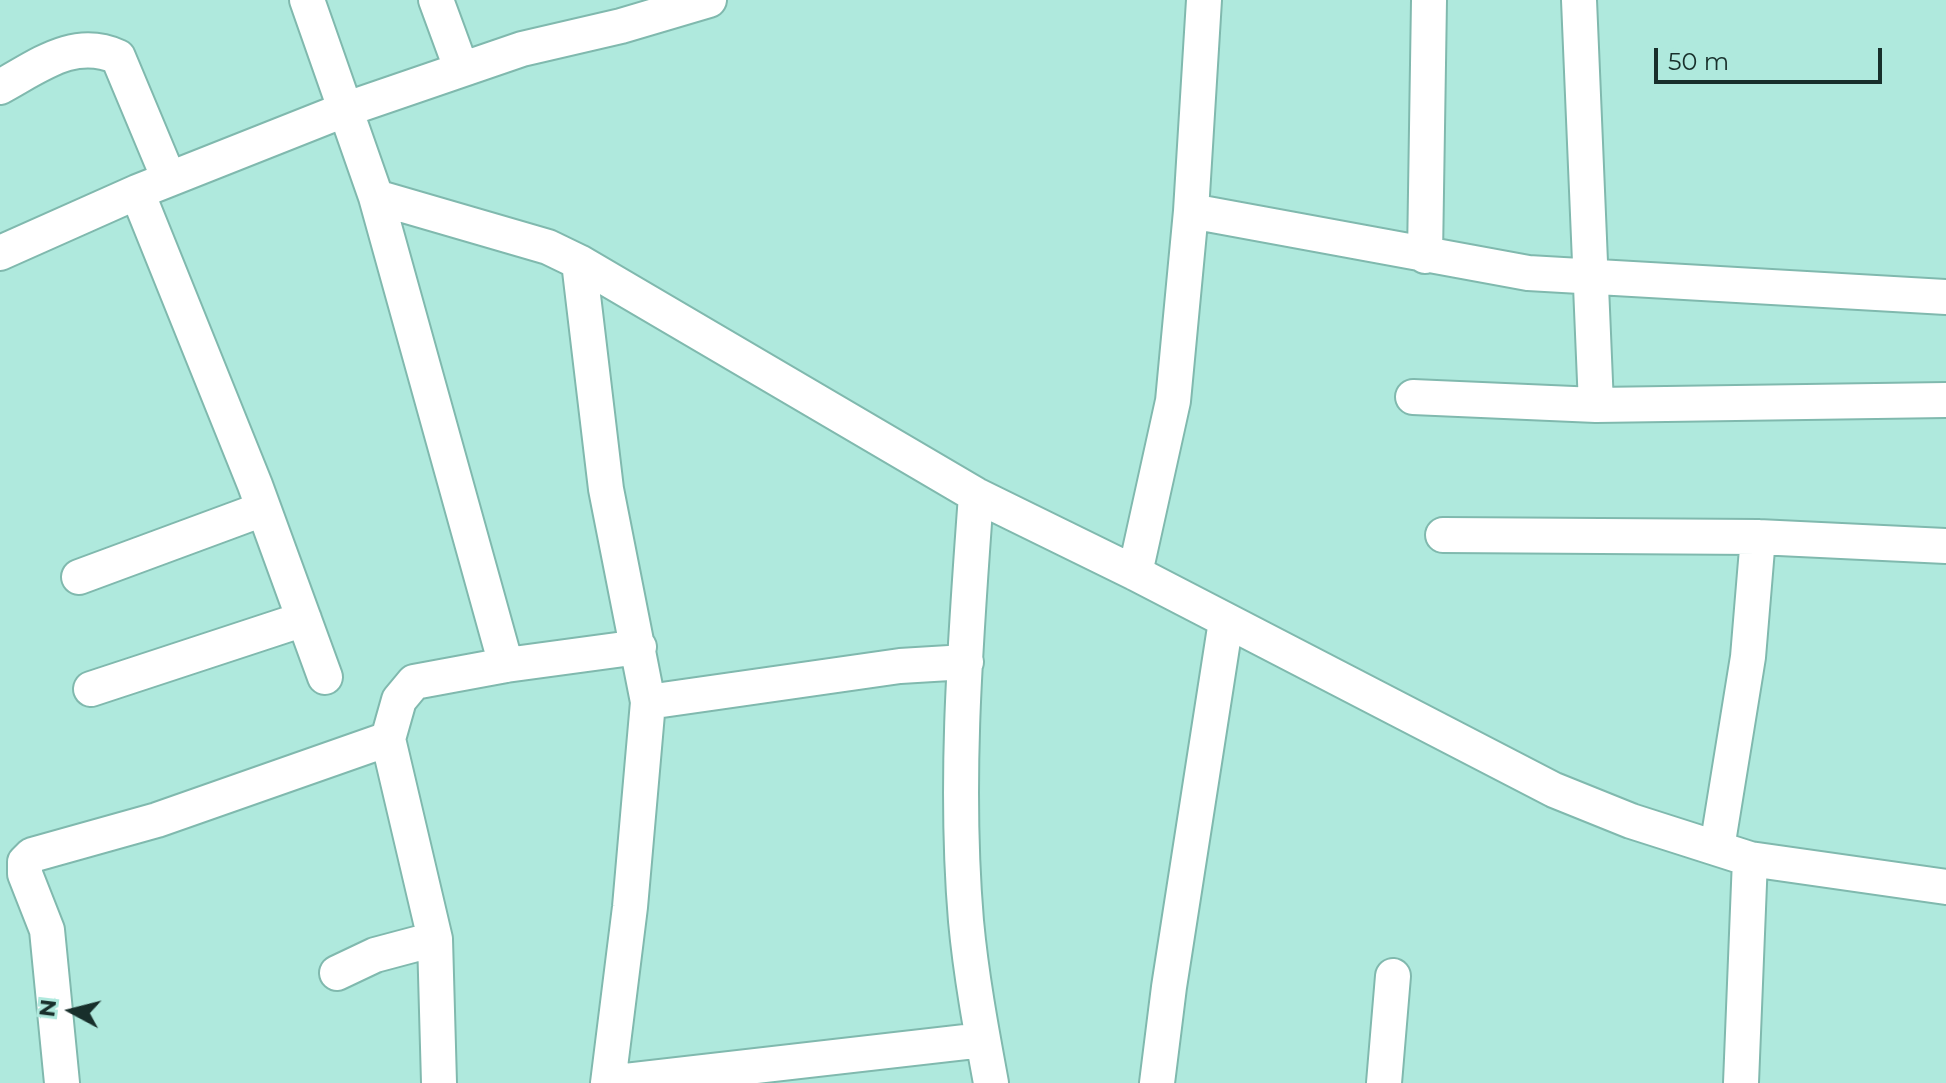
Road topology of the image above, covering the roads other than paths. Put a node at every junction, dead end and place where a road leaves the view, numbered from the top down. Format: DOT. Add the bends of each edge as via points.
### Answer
graph roads {
  1 [pos="307,0"];
  2 [pos="436,0"];
  3 [pos="709,0"];
  4 [pos="1204,0"];
  5 [pos="1429,0"];
  6 [pos="1579,0"];
  7 [pos="620,13"];
  8 [pos="461,68"];
  9 [pos="0,87"];
  10 [pos="344,110"];
  11 [pos="169,179"];
  12 [pos="137,192"];
  13 [pos="376,197"];
  14 [pos="1191,211"];
  15 [pos="0,253"];
  16 [pos="1425,256"];
  17 [pos="579,262"];
  18 [pos="1590,279"];
  19 [pos="1946,297"];
  20 [pos="1413,397"];
  21 [pos="1946,400"];
  22 [pos="1596,405"];
  23 [pos="976,495"];
  24 [pos="263,509"];
  25 [pos="1443,535"];
  26 [pos="1758,537"];
  27 [pos="1946,546"];
  28 [pos="1135,573"];
  29 [pos="79,577"];
  30 [pos="304,619"];
  31 [pos="1226,621"];
  32 [pos="639,647"];
  33 [pos="966,662"];
  34 [pos="506,665"];
  35 [pos="325,677"];
  36 [pos="91,689"];
  37 [pos="648,702"];
  38 [pos="388,739"];
  39 [pos="1717,848"];
  40 [pos="1750,859"];
  41 [pos="1946,887"];
  42 [pos="435,939"];
  43 [pos="337,973"];
  44 [pos="1393,976"];
  45 [pos="983,1040"];
  46 [pos="62,1083"];
  47 [pos="439,1083"];
  48 [pos="608,1083"];
  49 [pos="991,1083"];
  50 [pos="1157,1083"];
  51 [pos="1384,1083"];
  52 [pos="1741,1083"];
  1 -- 10 [label="street"];
  2 -- 8 [label="street"];
  3 -- 7 [label="street"];
  4 -- 14 [label="street"];
  5 -- 16 [label="street"];
  6 -- 18 [label="street"];
  7 -- 8 [label="street"];
  8 -- 10 [label="street"];
  9 -- 11 [label="street" via="70,51 102,49 118,57"];
  10 -- 11 [label="street"];
  10 -- 13 [label="street"];
  11 -- 12 [label="street"];
  12 -- 15 [label="street"];
  12 -- 24 [label="street"];
  13 -- 17 [label="street" via="548,247"];
  13 -- 34 [label="street"];
  14 -- 16 [label="street"];
  14 -- 28 [label="street" via="1173,401"];
  16 -- 18 [label="street"];
  17 -- 23 [label="street"];
  17 -- 32 [label="street" via="606,489"];
  18 -- 19 [label="street"];
  18 -- 22 [label="street"];
  20 -- 22 [label="street"];
  21 -- 22 [label="street"];
  23 -- 28 [label="street"];
  23 -- 33 [label="street"];
  24 -- 29 [label="street"];
  24 -- 30 [label="street"];
  25 -- 26 [label="street"];
  26 -- 27 [label="street"];
  26 -- 39 [label="street" via="1748,657"];
  28 -- 31 [label="street"];
  30 -- 35 [label="street"];
  30 -- 36 [label="street"];
  31 -- 39 [label="street" via="1554,790"];
  31 -- 50 [label="street"];
  32 -- 34 [label="street"];
  32 -- 37 [label="street"];
  33 -- 37 [label="street" via="900,666"];
  33 -- 45 [label="street" via="962,834 966,920"];
  34 -- 38 [label="street" via="414,682 399,700"];
  37 -- 48 [label="street"];
  38 -- 42 [label="street"];
  38 -- 46 [label="street" via="157,820 32,855 25,862 47,930"];
  39 -- 40 [label="street"];
  40 -- 41 [label="street"];
  40 -- 52 [label="street"];
  42 -- 43 [label="street" via="375,955"];
  42 -- 47 [label="street"];
  44 -- 51 [label="street"];
  45 -- 48 [label="street"];
  45 -- 49 [label="street"];
}
